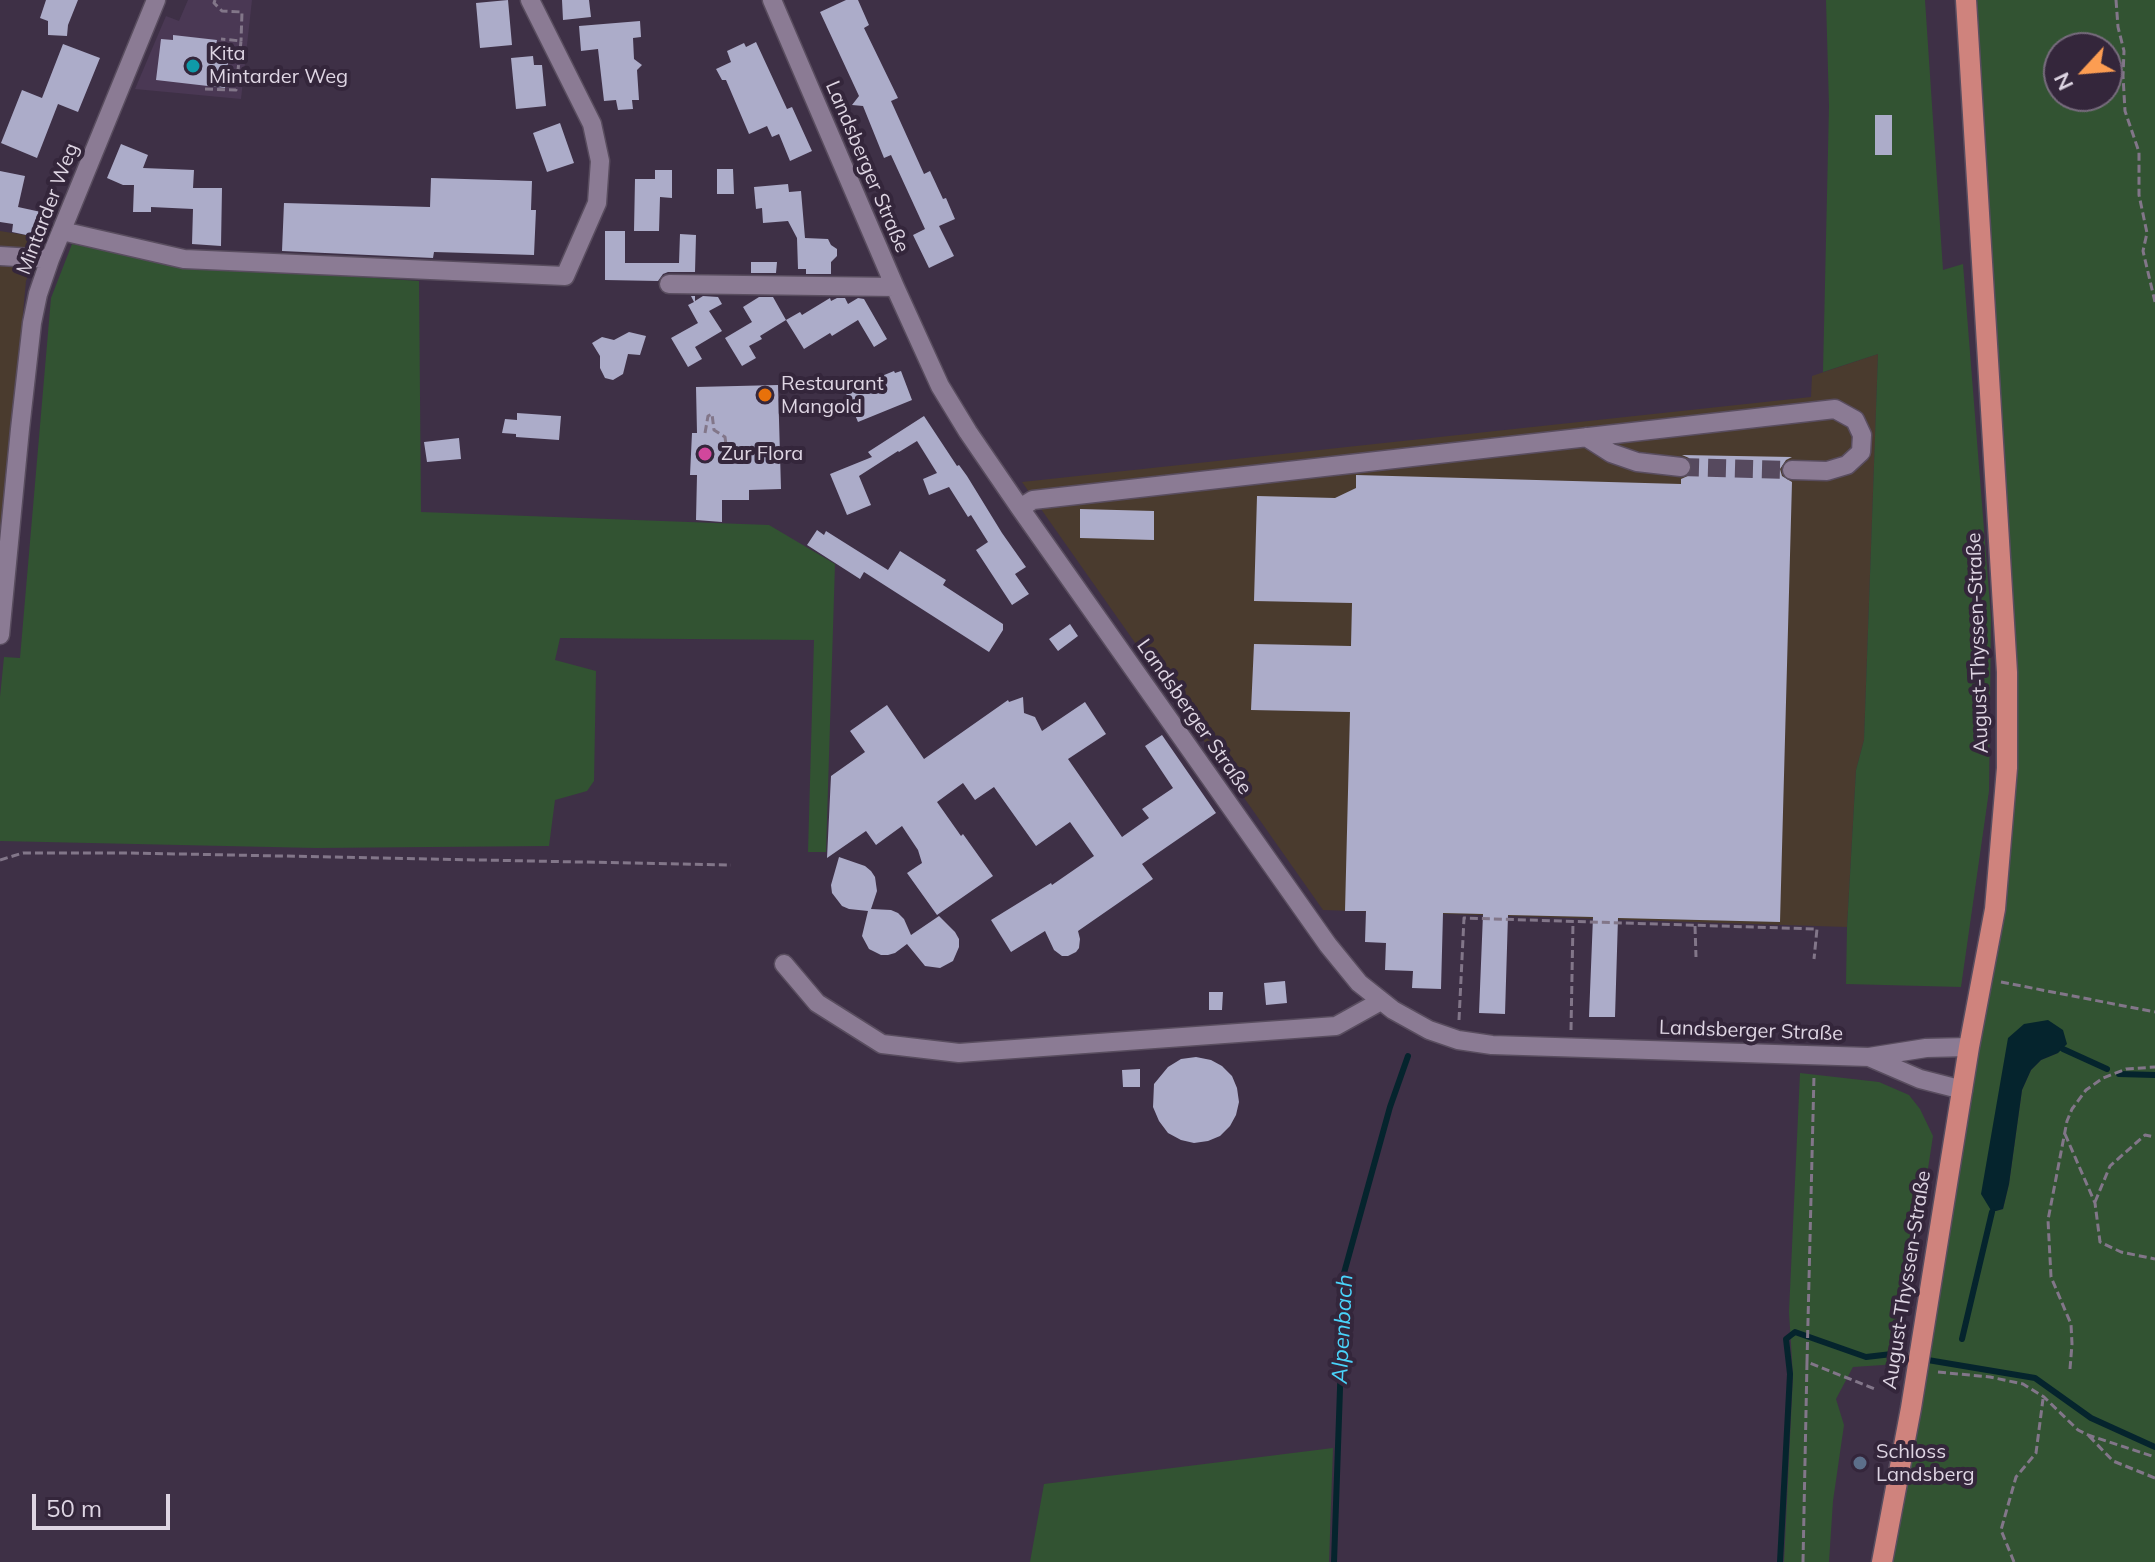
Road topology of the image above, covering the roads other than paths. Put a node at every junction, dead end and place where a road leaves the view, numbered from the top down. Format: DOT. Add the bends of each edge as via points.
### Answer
graph roads {
  1 [pos="156,0"];
  2 [pos="530,0"];
  3 [pos="772,0"];
  4 [pos="1966,0"];
  5 [pos="62,231"];
  6 [pos="0,256"];
  7 [pos="50,259"];
  8 [pos="669,284"];
  9 [pos="895,287"];
  10 [pos="1586,437"];
  11 [pos="1681,467"];
  12 [pos="1792,470"];
  13 [pos="1020,508"];
  14 [pos="0,635"];
  15 [pos="784,964"];
  16 [pos="1381,1001"];
  17 [pos="1969,1047"];
  18 [pos="1869,1057"];
  19 [pos="1963,1090"];
  20 [pos="1882,1562"];
  1 -- 5 [label="street, Mintarder Weg"];
  2 -- 5 [label="street" via="592,124 600,161 597,203 565,276 184,259"];
  3 -- 9 [label="street, Landsberger Straße"];
  4 -- 17 [label="main road, August-Thyssen-Straße" via="2007,672 1995,909"];
  5 -- 7 [label="street, Mintarder Weg"];
  6 -- 7 [label="street"];
  7 -- 14 [label="street, Mintarder Weg" via="32,323"];
  8 -- 9 [label="street"];
  9 -- 13 [label="street, Landsberger Straße" via="940,386"];
  10 -- 11 [label="street" via="1637,462"];
  10 -- 12 [label="street" via="1835,409 1855,420 1862,435 1861,452 1847,465 1827,471"];
  10 -- 13 [label="street" via="1033,500"];
  13 -- 16 [label="street, Landsberger Straße" via="1328,945"];
  15 -- 16 [label="street" via="817,1003 882,1044 959,1053 1336,1026"];
  16 -- 18 [label="street, Landsberger Straße" via="1429,1030 1492,1045"];
  17 -- 18 [label="street, Landsberger Straße"];
  17 -- 19 [label="main road, August-Thyssen-Straße"];
  18 -- 19 [label="street, Landsberger Straße"];
  19 -- 20 [label="main road, August-Thyssen-Straße"];
}
